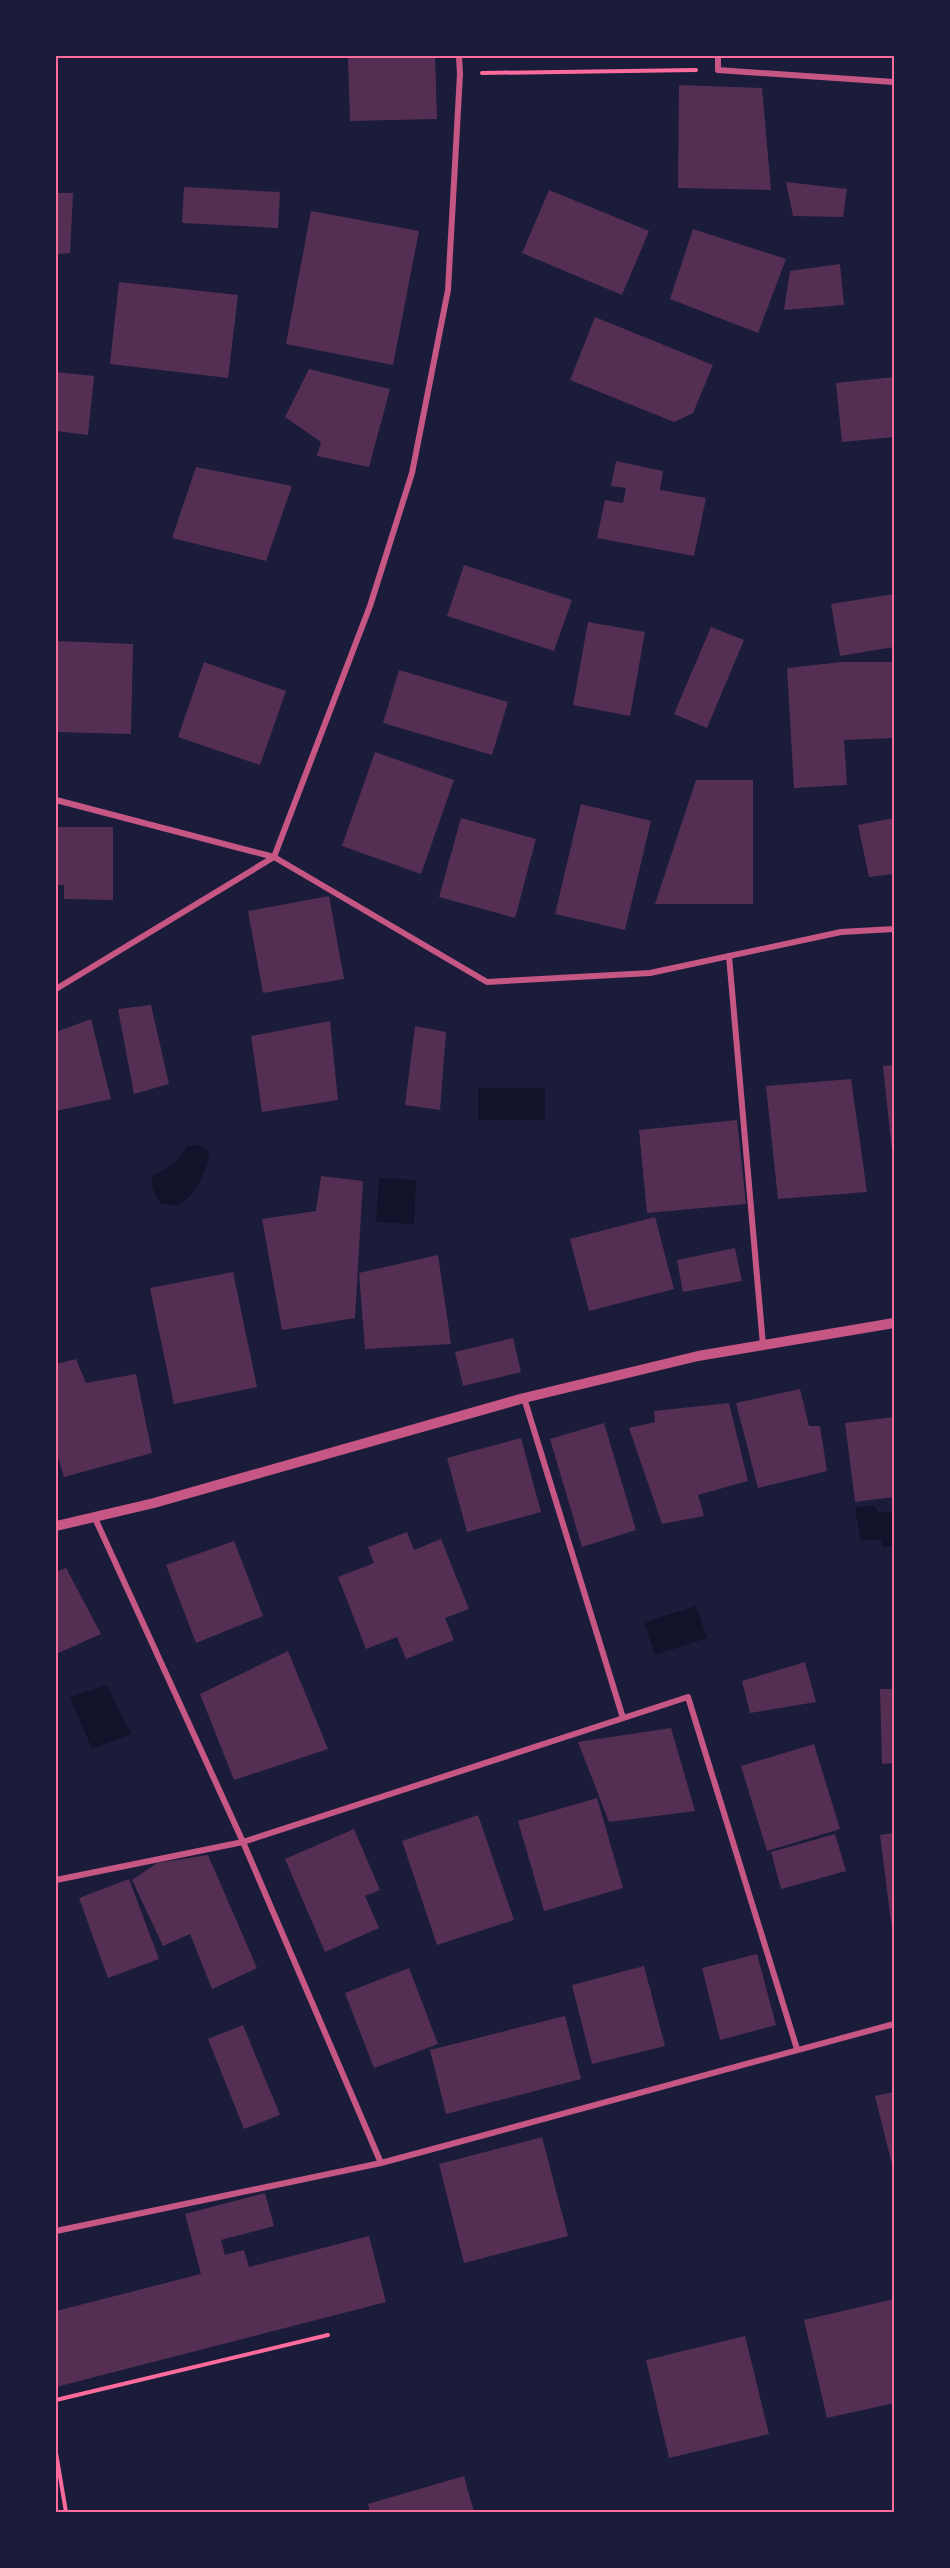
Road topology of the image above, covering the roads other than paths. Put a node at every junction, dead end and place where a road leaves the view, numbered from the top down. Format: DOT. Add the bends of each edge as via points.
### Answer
graph roads {
  1 [pos="459,56"];
  2 [pos="718,56"];
  3 [pos="894,82"];
  4 [pos="56,800"];
  5 [pos="274,857"];
  6 [pos="894,929"];
  7 [pos="729,956"];
  8 [pos="56,989"];
  9 [pos="894,1323"];
  10 [pos="763,1345"];
  11 [pos="524,1398"];
  12 [pos="94,1516"];
  13 [pos="56,1526"];
  14 [pos="623,1718"];
  15 [pos="243,1842"];
  16 [pos="56,1880"];
  17 [pos="894,2024"];
  18 [pos="797,2049"];
  19 [pos="381,2163"];
  20 [pos="56,2231"];
  1 -- 5 [label="street" via="448,290 412,473 370,606"];
  2 -- 3 [label="street" via="718,70"];
  4 -- 5 [label="street"];
  5 -- 7 [label="street" via="487,982 650,973"];
  5 -- 8 [label="street"];
  6 -- 7 [label="street" via="841,932"];
  7 -- 10 [label="street"];
  9 -- 10 [label="street"];
  10 -- 11 [label="street" via="698,1356"];
  11 -- 12 [label="street" via="154,1503"];
  11 -- 14 [label="street"];
  12 -- 13 [label="street"];
  12 -- 15 [label="street"];
  14 -- 15 [label="street"];
  14 -- 18 [label="street" via="688,1697"];
  15 -- 16 [label="street"];
  15 -- 19 [label="street"];
  17 -- 18 [label="street"];
  18 -- 19 [label="street"];
  19 -- 20 [label="street"];
}
